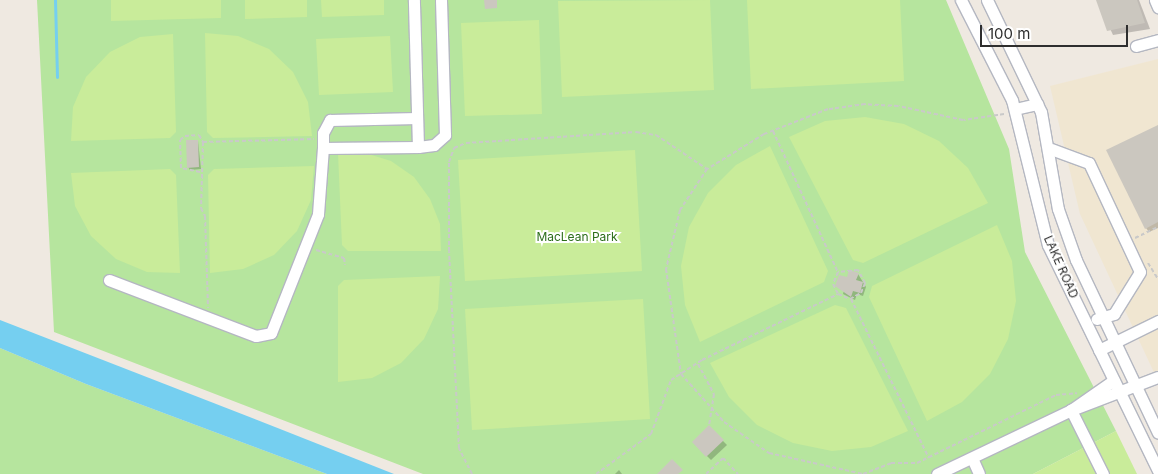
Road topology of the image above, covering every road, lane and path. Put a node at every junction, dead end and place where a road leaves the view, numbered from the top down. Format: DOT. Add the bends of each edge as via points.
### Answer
graph roads {
  1 [pos="414,0"];
  2 [pos="441,0"];
  3 [pos="961,0"];
  4 [pos="987,0"];
  5 [pos="1155,0"];
  6 [pos="1158,7"];
  7 [pos="1158,40"];
  8 [pos="1136,46"];
  9 [pos="1037,104"];
  10 [pos="1009,111"];
  11 [pos="417,118"];
  12 [pos="773,130"];
  13 [pos="204,142"];
  14 [pos="323,143"];
  15 [pos="418,147"];
  16 [pos="1051,149"];
  17 [pos="706,168"];
  18 [pos="200,172"];
  19 [pos="1158,227"];
  20 [pos="1133,240"];
  21 [pos="306,247"];
  22 [pos="345,265"];
  23 [pos="838,272"];
  24 [pos="109,280"];
  25 [pos="838,294"];
  26 [pos="851,299"];
  27 [pos="1103,317"];
  28 [pos="208,318"];
  29 [pos="1158,321"];
  30 [pos="1086,322"];
  31 [pos="1114,342"];
  32 [pos="1099,350"];
  33 [pos="698,364"];
  34 [pos="681,374"];
  35 [pos="1158,377"];
  36 [pos="1114,380"];
  37 [pos="1136,387"];
  38 [pos="1120,391"];
  39 [pos="1081,392"];
  40 [pos="712,409"];
  41 [pos="1071,410"];
  42 [pos="709,425"];
  43 [pos="1158,433"];
  44 [pos="929,458"];
  45 [pos="972,458"];
  46 [pos="1158,471"];
  47 [pos="1098,472"];
  48 [pos="472,474"];
  49 [pos="596,474"];
  50 [pos="706,474"];
  51 [pos="738,474"];
  52 [pos="863,474"];
  53 [pos="937,474"];
  54 [pos="979,474"];
  1 -- 11 [label="street"];
  2 -- 15 [label="street" via="445,135 434,145"];
  3 -- 10 [label="street, LAKE ROAD"];
  4 -- 9 [label="street, LAKE ROAD"];
  5 -- 6 [label="street"];
  7 -- 8 [label="street"];
  9 -- 10 [label="street"];
  9 -- 16 [label="street, LAKE ROAD"];
  10 -- 12 [label="path" via="964,120 865,104 828,109"];
  10 -- 30 [label="street, LAKE ROAD" via="1048,245"];
  11 -- 14 [label="street" via="330,120 324,126"];
  11 -- 15 [label="street"];
  12 -- 17 [label="path"];
  12 -- 23 [label="path"];
  13 -- 14 [label="path"];
  13 -- 18 [label="path" via="204,167"];
  13 -- 18 [label="path" via="199,135 180,140 181,168"];
  14 -- 15 [label="street"];
  14 -- 21 [label="street" via="323,186"];
  16 -- 27 [label="street, LAKE ROAD" via="1064,229"];
  16 -- 27 [label="street" via="1089,163 1140,272 1114,314"];
  17 -- 34 [label="path" via="680,210 668,250 666,293"];
  17 -- 48 [label="path" via="656,135 636,132 466,143 454,148 449,162 449,250 459,448"];
  18 -- 28 [label="path"];
  19 -- 20 [label="path"];
  21 -- 22 [label="path" via="344,258"];
  21 -- 28 [label="street" via="271,333 256,336"];
  23 -- 25 [label="path" via="833,284"];
  23 -- 26 [label="path" via="858,270 865,284 861,294"];
  24 -- 28 [label="street"];
  25 -- 26 [label="path"];
  25 -- 33 [label="path"];
  26 -- 44 [label="path"];
  27 -- 30 [label="street"];
  27 -- 31 [label="street, LAKE ROAD"];
  29 -- 31 [label="street"];
  30 -- 32 [label="street, LAKE ROAD"];
  31 -- 32 [label="street"];
  31 -- 37 [label="street, LAKE ROAD"];
  32 -- 36 [label="street, LAKE ROAD"];
  33 -- 34 [label="path"];
  33 -- 40 [label="path" via="714,394"];
  34 -- 40 [label="path"];
  34 -- 49 [label="path" via="671,380 652,434"];
  35 -- 37 [label="street"];
  36 -- 38 [label="street, LAKE ROAD"];
  36 -- 41 [label="street"];
  37 -- 38 [label="street"];
  37 -- 43 [label="street, LAKE ROAD"];
  38 -- 41 [label="street"];
  38 -- 46 [label="street, LAKE ROAD"];
  39 -- 44 [label="path" via="1056,395"];
  40 -- 42 [label="path"];
  40 -- 52 [label="path" via="769,453"];
  41 -- 45 [label="street"];
  41 -- 47 [label="street"];
  44 -- 52 [label="path" via="891,463"];
  45 -- 53 [label="street"];
  45 -- 54 [label="street"];
  50 -- 51 [label="path" via="722,458"];
}
